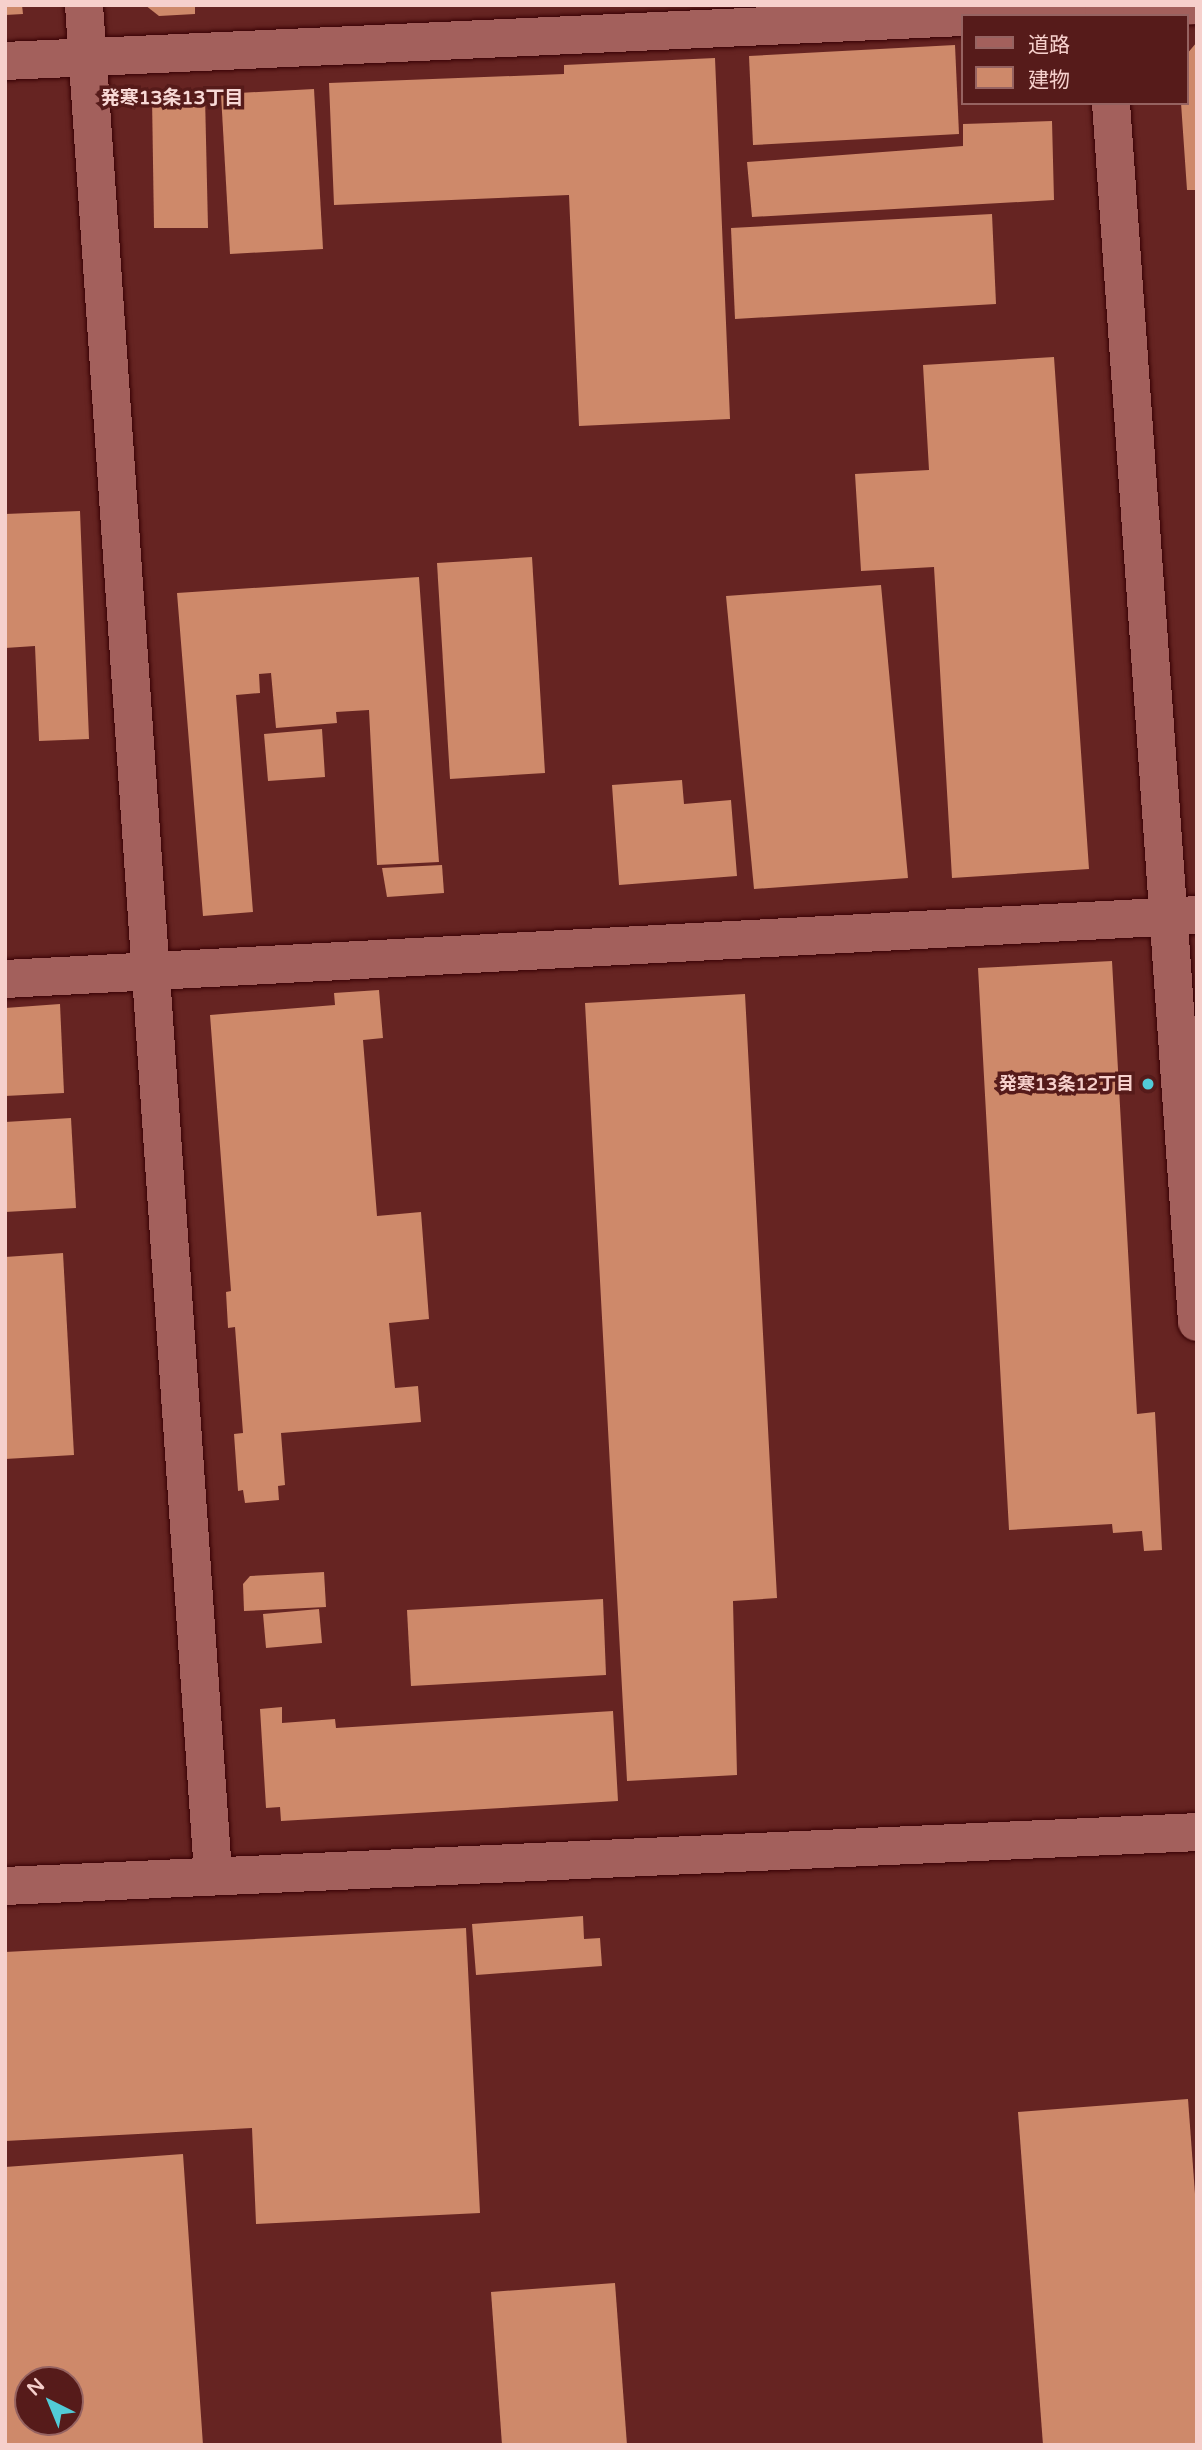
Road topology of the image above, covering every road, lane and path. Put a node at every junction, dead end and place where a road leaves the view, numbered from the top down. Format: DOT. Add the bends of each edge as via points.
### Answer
graph roads {
  1 [pos="84,5"];
  2 [pos="1197,5"];
  3 [pos="1104,11"];
  4 [pos="1034,14"];
  5 [pos="960,17"];
  6 [pos="88,55"];
  7 [pos="5,61"];
  8 [pos="1111,105"];
  9 [pos="1182,916"];
  10 [pos="150,970"];
  11 [pos="5,979"];
  12 [pos="1197,1322"];
  13 [pos="1197,1832"];
  14 [pos="213,1873"];
  15 [pos="5,1886"];
  1 -- 6 [label="street"];
  2 -- 3 [label="street"];
  3 -- 4 [label="street"];
  5 -- 6 [label="street"];
  6 -- 7 [label="street"];
  6 -- 10 [label="street"];
  8 -- 9 [label="street"];
  9 -- 10 [label="street"];
  9 -- 12 [label="street"];
  10 -- 11 [label="street"];
  10 -- 14 [label="street"];
  13 -- 14 [label="street"];
  14 -- 15 [label="street"];
}
